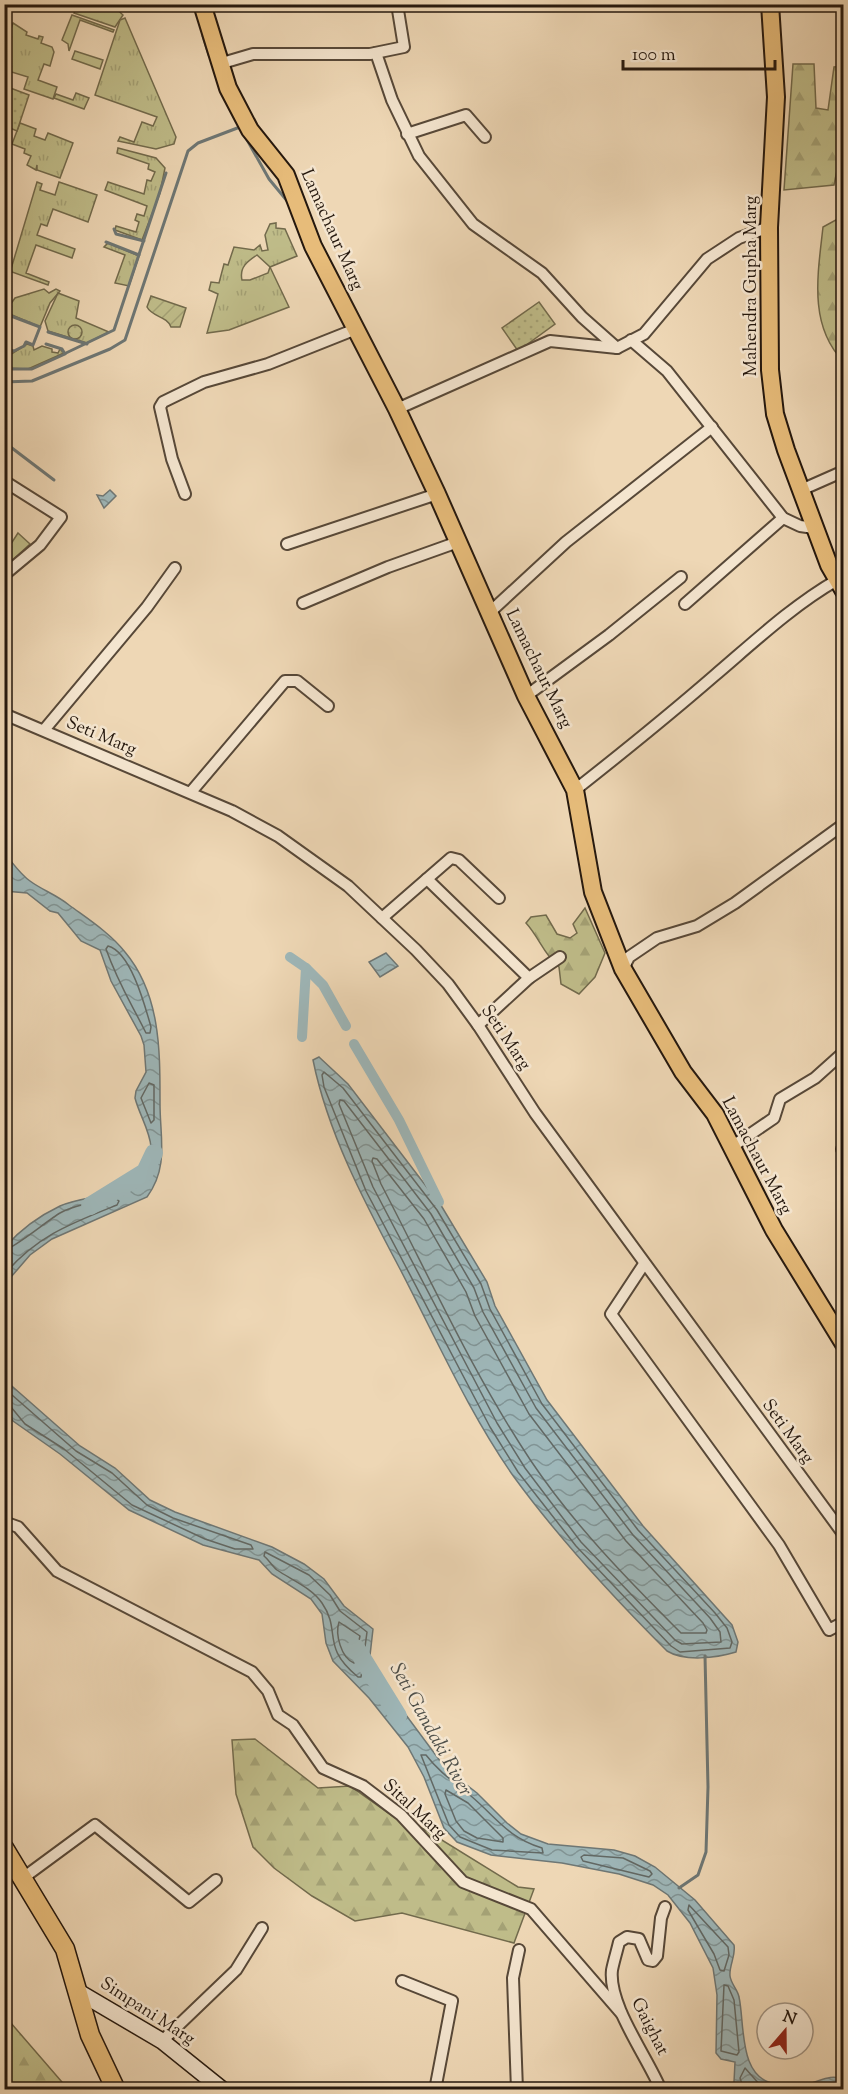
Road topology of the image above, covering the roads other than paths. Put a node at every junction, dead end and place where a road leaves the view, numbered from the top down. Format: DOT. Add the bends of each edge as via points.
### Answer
graph roads {
  1 [pos="202,4"];
  2 [pos="397,4"];
  3 [pos="770,4"];
  4 [pos="376,53"];
  5 [pos="219,63"];
  6 [pos="408,134"];
  7 [pos="485,138"];
  8 [pos="769,227"];
  9 [pos="356,329"];
  10 [pos="631,340"];
  11 [pos="617,348"];
  12 [pos="397,409"];
  13 [pos="712,427"];
  14 [pos="843,471"];
  15 [pos="4,481"];
  16 [pos="801,490"];
  17 [pos="185,494"];
  18 [pos="437,494"];
  19 [pos="783,518"];
  20 [pos="814,528"];
  21 [pos="458,542"];
  22 [pos="286,544"];
  23 [pos="175,568"];
  24 [pos="4,575"];
  25 [pos="838,576"];
  26 [pos="681,577"];
  27 [pos="303,603"];
  28 [pos="685,604"];
  29 [pos="489,613"];
  30 [pos="526,696"];
  31 [pos="328,706"];
  32 [pos="4,714"];
  33 [pos="44,730"];
  34 [pos="575,790"];
  35 [pos="191,792"];
  36 [pos="843,824"];
  37 [pos="427,879"];
  38 [pos="499,898"];
  39 [pos="382,918"];
  40 [pos="560,957"];
  41 [pos="623,969"];
  42 [pos="529,978"];
  43 [pos="478,1025"];
  44 [pos="843,1052"];
  45 [pos="733,1146"];
  46 [pos="644,1264"];
  47 [pos="839,1327"];
  48 [pos="843,1344"];
  49 [pos="4,1522"];
  50 [pos="843,1535"];
  51 [pos="843,1622"];
  52 [pos="4,1848"];
  53 [pos="23,1878"];
  54 [pos="216,1880"];
  55 [pos="665,1907"];
  56 [pos="262,1928"];
  57 [pos="519,1950"];
  58 [pos="402,1981"];
  59 [pos="77,1991"];
  60 [pos="621,2013"];
  61 [pos="162,2041"];
  62 [pos="116,2090"];
  63 [pos="224,2090"];
  64 [pos="435,2090"];
  65 [pos="517,2090"];
  66 [pos="661,2090"];
  1 -- 5 [label="main road, Lamachaur Marg"];
  2 -- 4 [label="street" via="404,47"];
  3 -- 8 [label="main road, Mahendra Gupha Marg" via="776,97"];
  4 -- 5 [label="street" via="289,56 273,52"];
  4 -- 6 [label="street"];
  5 -- 9 [label="main road, Lamachaur Marg" via="243,118 286,175 313,246"];
  6 -- 7 [label="street" via="466,115"];
  6 -- 11 [label="street" via="419,156 473,224 542,273"];
  8 -- 10 [label="street" via="739,238 707,259 644,334"];
  8 -- 16 [label="main road, Mahendra Gupha Marg" via="770,370 775,414"];
  9 -- 12 [label="main road, Lamachaur Marg"];
  9 -- 17 [label="street" via="268,364 204,382 163,402 160,407 168,441"];
  10 -- 11 [label="street"];
  10 -- 13 [label="street" via="667,371"];
  11 -- 12 [label="street" via="550,341"];
  12 -- 18 [label="main road, Lamachaur Marg"];
  13 -- 19 [label="street"];
  13 -- 29 [label="street" via="566,542"];
  14 -- 16 [label="street"];
  15 -- 24 [label="street" via="61,517 40,545"];
  16 -- 20 [label="main road, Mahendra Gupha Marg"];
  18 -- 21 [label="main road, Lamachaur Marg"];
  18 -- 22 [label="street"];
  19 -- 20 [label="street"];
  19 -- 28 [label="street"];
  20 -- 25 [label="main road, Mahendra Gupha Marg"];
  21 -- 27 [label="street"];
  21 -- 29 [label="main road, Lamachaur Marg"];
  23 -- 33 [label="street"];
  25 -- 34 [label="street"];
  26 -- 30 [label="street"];
  29 -- 30 [label="main road, Lamachaur Marg"];
  30 -- 34 [label="main road, Lamachaur Marg"];
  31 -- 35 [label="street" via="297,681 285,681"];
  32 -- 33 [label="street, Seti Marg"];
  33 -- 35 [label="street, Seti Marg"];
  34 -- 41 [label="main road, Lamachaur Marg" via="593,892"];
  35 -- 39 [label="street, Seti Marg" via="278,837 348,886"];
  36 -- 41 [label="street" via="735,903 697,926 657,938 630,957"];
  37 -- 38 [label="street" via="451,858 459,860"];
  37 -- 39 [label="street"];
  37 -- 42 [label="street"];
  39 -- 43 [label="street, Seti Marg" via="448,984"];
  40 -- 42 [label="street"];
  41 -- 45 [label="main road, Lamachaur Marg" via="683,1072 715,1114"];
  42 -- 43 [label="street"];
  43 -- 46 [label="street, Seti Marg"];
  44 -- 45 [label="street" via="815,1078 780,1099 774,1118"];
  45 -- 47 [label="main road, Lamachaur Marg" via="769,1222"];
  46 -- 50 [label="street, Seti Marg"];
  46 -- 51 [label="street" via="611,1314 779,1545 829,1630"];
  47 -- 48 [label="main road, Lamachaur Marg"];
  49 -- 60 [label="street, Sital Marg" via="18,1527 57,1571 252,1672 268,1691 278,1715 293,1725 323,1768 363,1786 394,1810 463,1882 531,1909"];
  52 -- 53 [label="highway"];
  53 -- 54 [label="street" via="95,1826 189,1902"];
  53 -- 59 [label="highway" via="65,1949"];
  55 -- 60 [label="street, Gaighat" via="653,1961 648,1960 639,1939 627,1936 619,1942 612,1971"];
  56 -- 61 [label="street" via="236,1970"];
  57 -- 65 [label="street" via="513,1978"];
  58 -- 64 [label="street" via="452,2001"];
  59 -- 61 [label="main road, Simpani Marg"];
  59 -- 62 [label="highway" via="90,2035"];
  60 -- 66 [label="street, Gaighat"];
  61 -- 63 [label="main road, Simpani Marg"];
}
